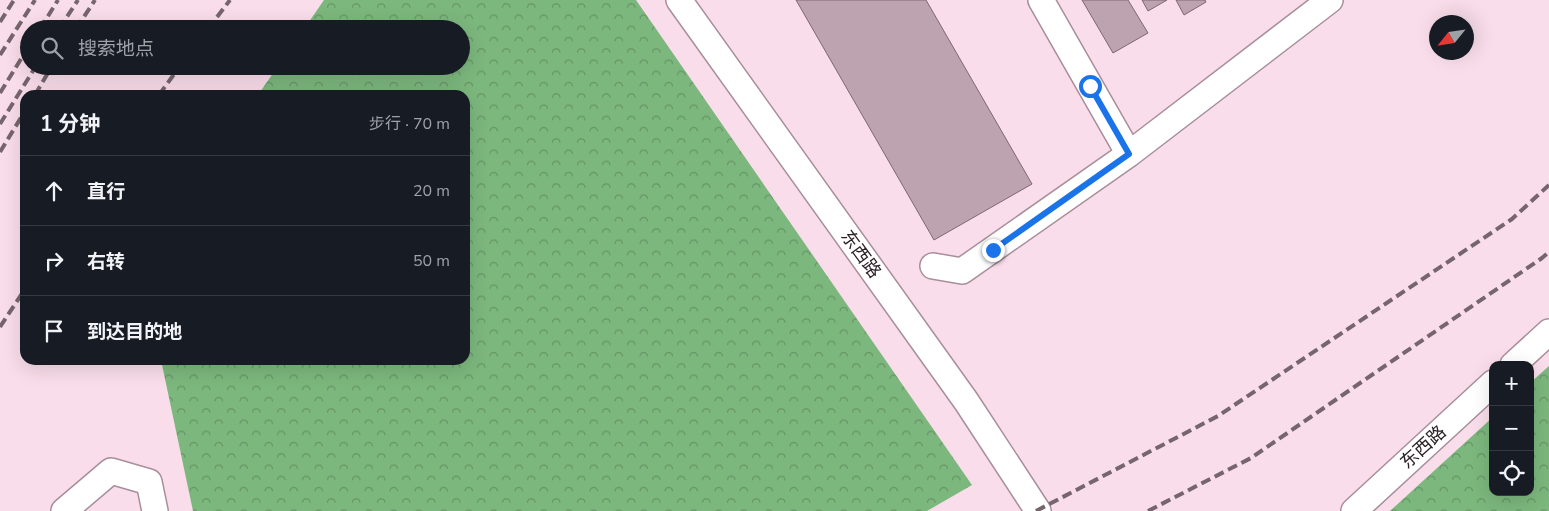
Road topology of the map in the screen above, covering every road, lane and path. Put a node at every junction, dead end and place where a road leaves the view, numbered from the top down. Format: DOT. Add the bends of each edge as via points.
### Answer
graph roads {
  1 [pos="679,0"];
  2 [pos="1041,0"];
  3 [pos="1330,0"];
  4 [pos="1129,154"];
  5 [pos="933,266"];
  6 [pos="1549,332"];
  7 [pos="1517,361"];
  8 [pos="1489,388"];
  9 [pos="64,511"];
  10 [pos="155,511"];
  11 [pos="1038,511"];
  12 [pos="1354,511"];
  1 -- 11 [label="street, 东西路" via="966,401"];
  2 -- 4 [label="street"];
  3 -- 4 [label="street"];
  4 -- 5 [label="street" via="962,271"];
  6 -- 7 [label="street"];
  8 -- 12 [label="street, 东西路"];
  9 -- 10 [label="street" via="111,471 149,482"];
}
